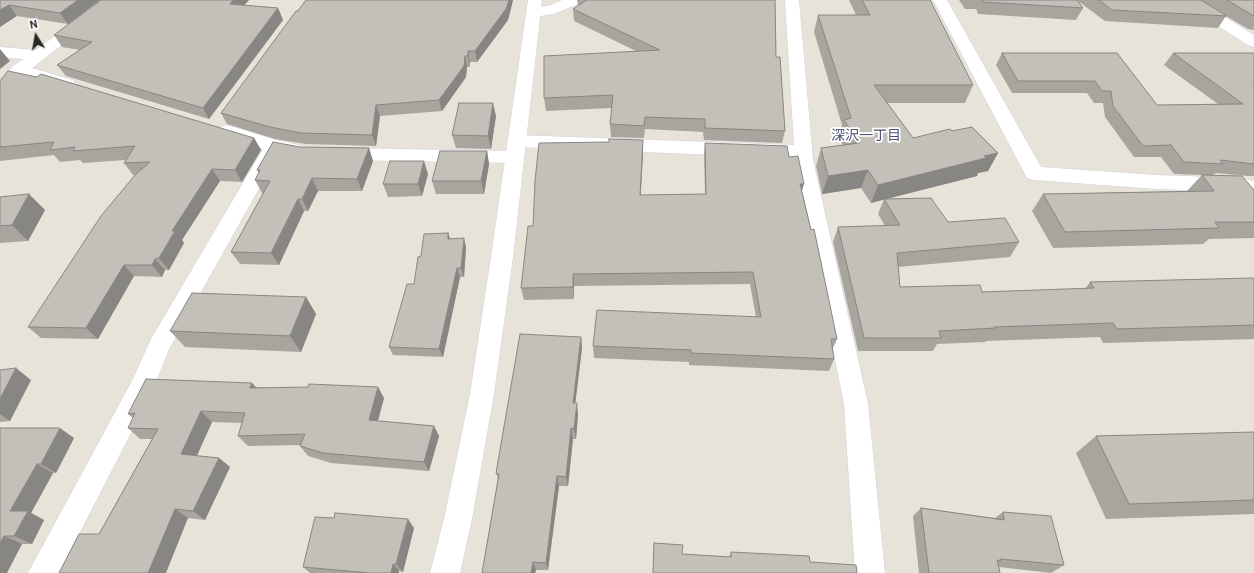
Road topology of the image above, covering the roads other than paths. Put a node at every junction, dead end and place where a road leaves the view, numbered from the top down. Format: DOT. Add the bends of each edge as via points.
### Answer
graph roads {
  1 [pos="113,0"];
  2 [pos="575,0"];
  3 [pos="792,0"];
  4 [pos="940,0"];
  5 [pos="1187,0"];
  6 [pos="534,6"];
  7 [pos="1254,42"];
  8 [pos="0,52"];
  9 [pos="37,55"];
  10 [pos="19,70"];
  11 [pos="86,90"];
  12 [pos="0,92"];
  13 [pos="220,121"];
  14 [pos="274,146"];
  15 [pos="515,149"];
  16 [pos="804,152"];
  17 [pos="1254,188"];
  18 [pos="43,573"];
  19 [pos="445,573"];
  20 [pos="870,573"];
  1 -- 9 [label="street"];
  2 -- 6 [label="street" via="554,10"];
  3 -- 16 [label="street"];
  4 -- 17 [label="street" via="1034,173 1240,185"];
  5 -- 7 [label="street"];
  6 -- 15 [label="street"];
  8 -- 9 [label="street"];
  9 -- 10 [label="street"];
  10 -- 11 [label="street"];
  10 -- 12 [label="street"];
  13 -- 14 [label="street"];
  14 -- 15 [label="street" via="321,154"];
  14 -- 18 [label="street" via="159,346 143,384"];
  15 -- 16 [label="street"];
  15 -- 19 [label="street" via="482,394"];
  16 -- 20 [label="street" via="856,404"];
}
